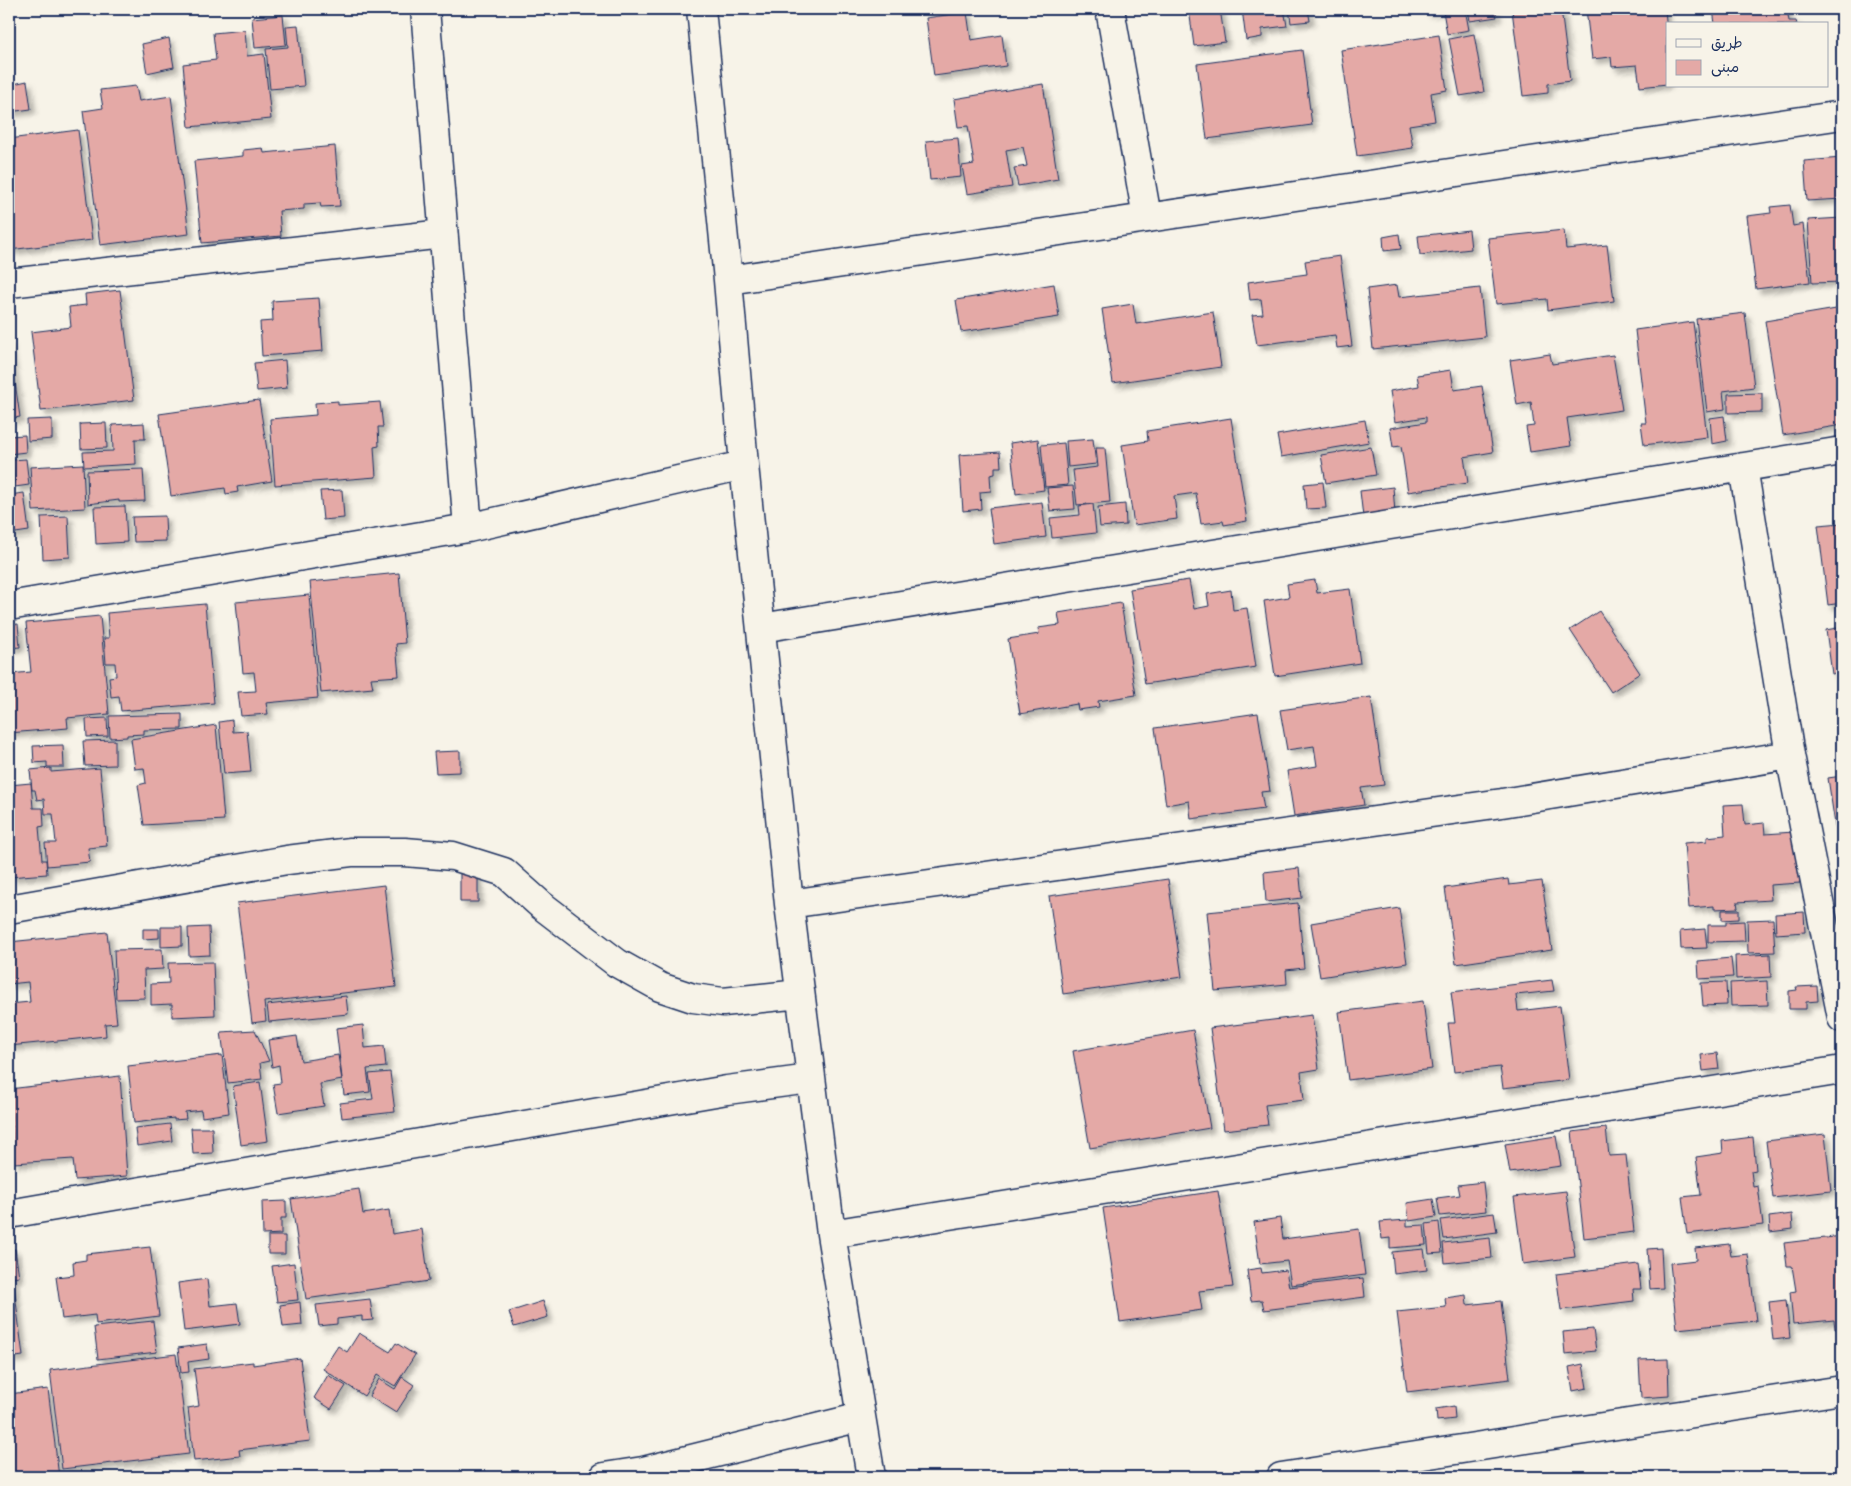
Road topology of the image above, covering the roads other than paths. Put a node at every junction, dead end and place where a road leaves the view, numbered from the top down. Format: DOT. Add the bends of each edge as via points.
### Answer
graph roads {
  1 [pos="425,9"];
  2 [pos="701,9"];
  3 [pos="1110,9"];
  4 [pos="1842,115"];
  5 [pos="1147,218"];
  6 [pos="443,234"];
  7 [pos="728,280"];
  8 [pos="9,283"];
  9 [pos="1842,452"];
  10 [pos="744,465"];
  11 [pos="1743,467"];
  12 [pos="468,528"];
  13 [pos="9,606"];
  14 [pos="761,628"];
  15 [pos="1790,755"];
  16 [pos="789,904"];
  17 [pos="9,909"];
  18 [pos="800,994"];
  19 [pos="1842,1018"];
  20 [pos="1842,1070"];
  21 [pos="810,1079"];
  22 [pos="9,1214"];
  23 [pos="831,1234"];
  24 [pos="1842,1390"];
  25 [pos="861,1417"];
  26 [pos="643,1474"];
  27 [pos="604,1477"];
  28 [pos="871,1477"];
  29 [pos="1281,1477"];
  1 -- 6 [label="street"];
  2 -- 7 [label="street"];
  3 -- 5 [label="street"];
  4 -- 5 [label="street"];
  5 -- 7 [label="street"];
  6 -- 8 [label="street"];
  6 -- 12 [label="street"];
  7 -- 10 [label="street"];
  9 -- 11 [label="street"];
  10 -- 12 [label="street"];
  10 -- 14 [label="street"];
  11 -- 14 [label="street"];
  11 -- 15 [label="street"];
  12 -- 13 [label="street"];
  14 -- 16 [label="street"];
  15 -- 16 [label="street" via="1502,803"];
  15 -- 19 [label="street"];
  16 -- 18 [label="street"];
  17 -- 18 [label="street" via="287,860 351,852 453,856 504,872 540,905 617,962 660,987 693,998 723,1002"];
  18 -- 21 [label="street"];
  20 -- 23 [label="street"];
  21 -- 22 [label="street" via="717,1092"];
  21 -- 23 [label="street"];
  23 -- 25 [label="street"];
  24 -- 29 [label="street"];
  25 -- 26 [label="street"];
  25 -- 28 [label="street"];
  26 -- 27 [label="street"];
}
